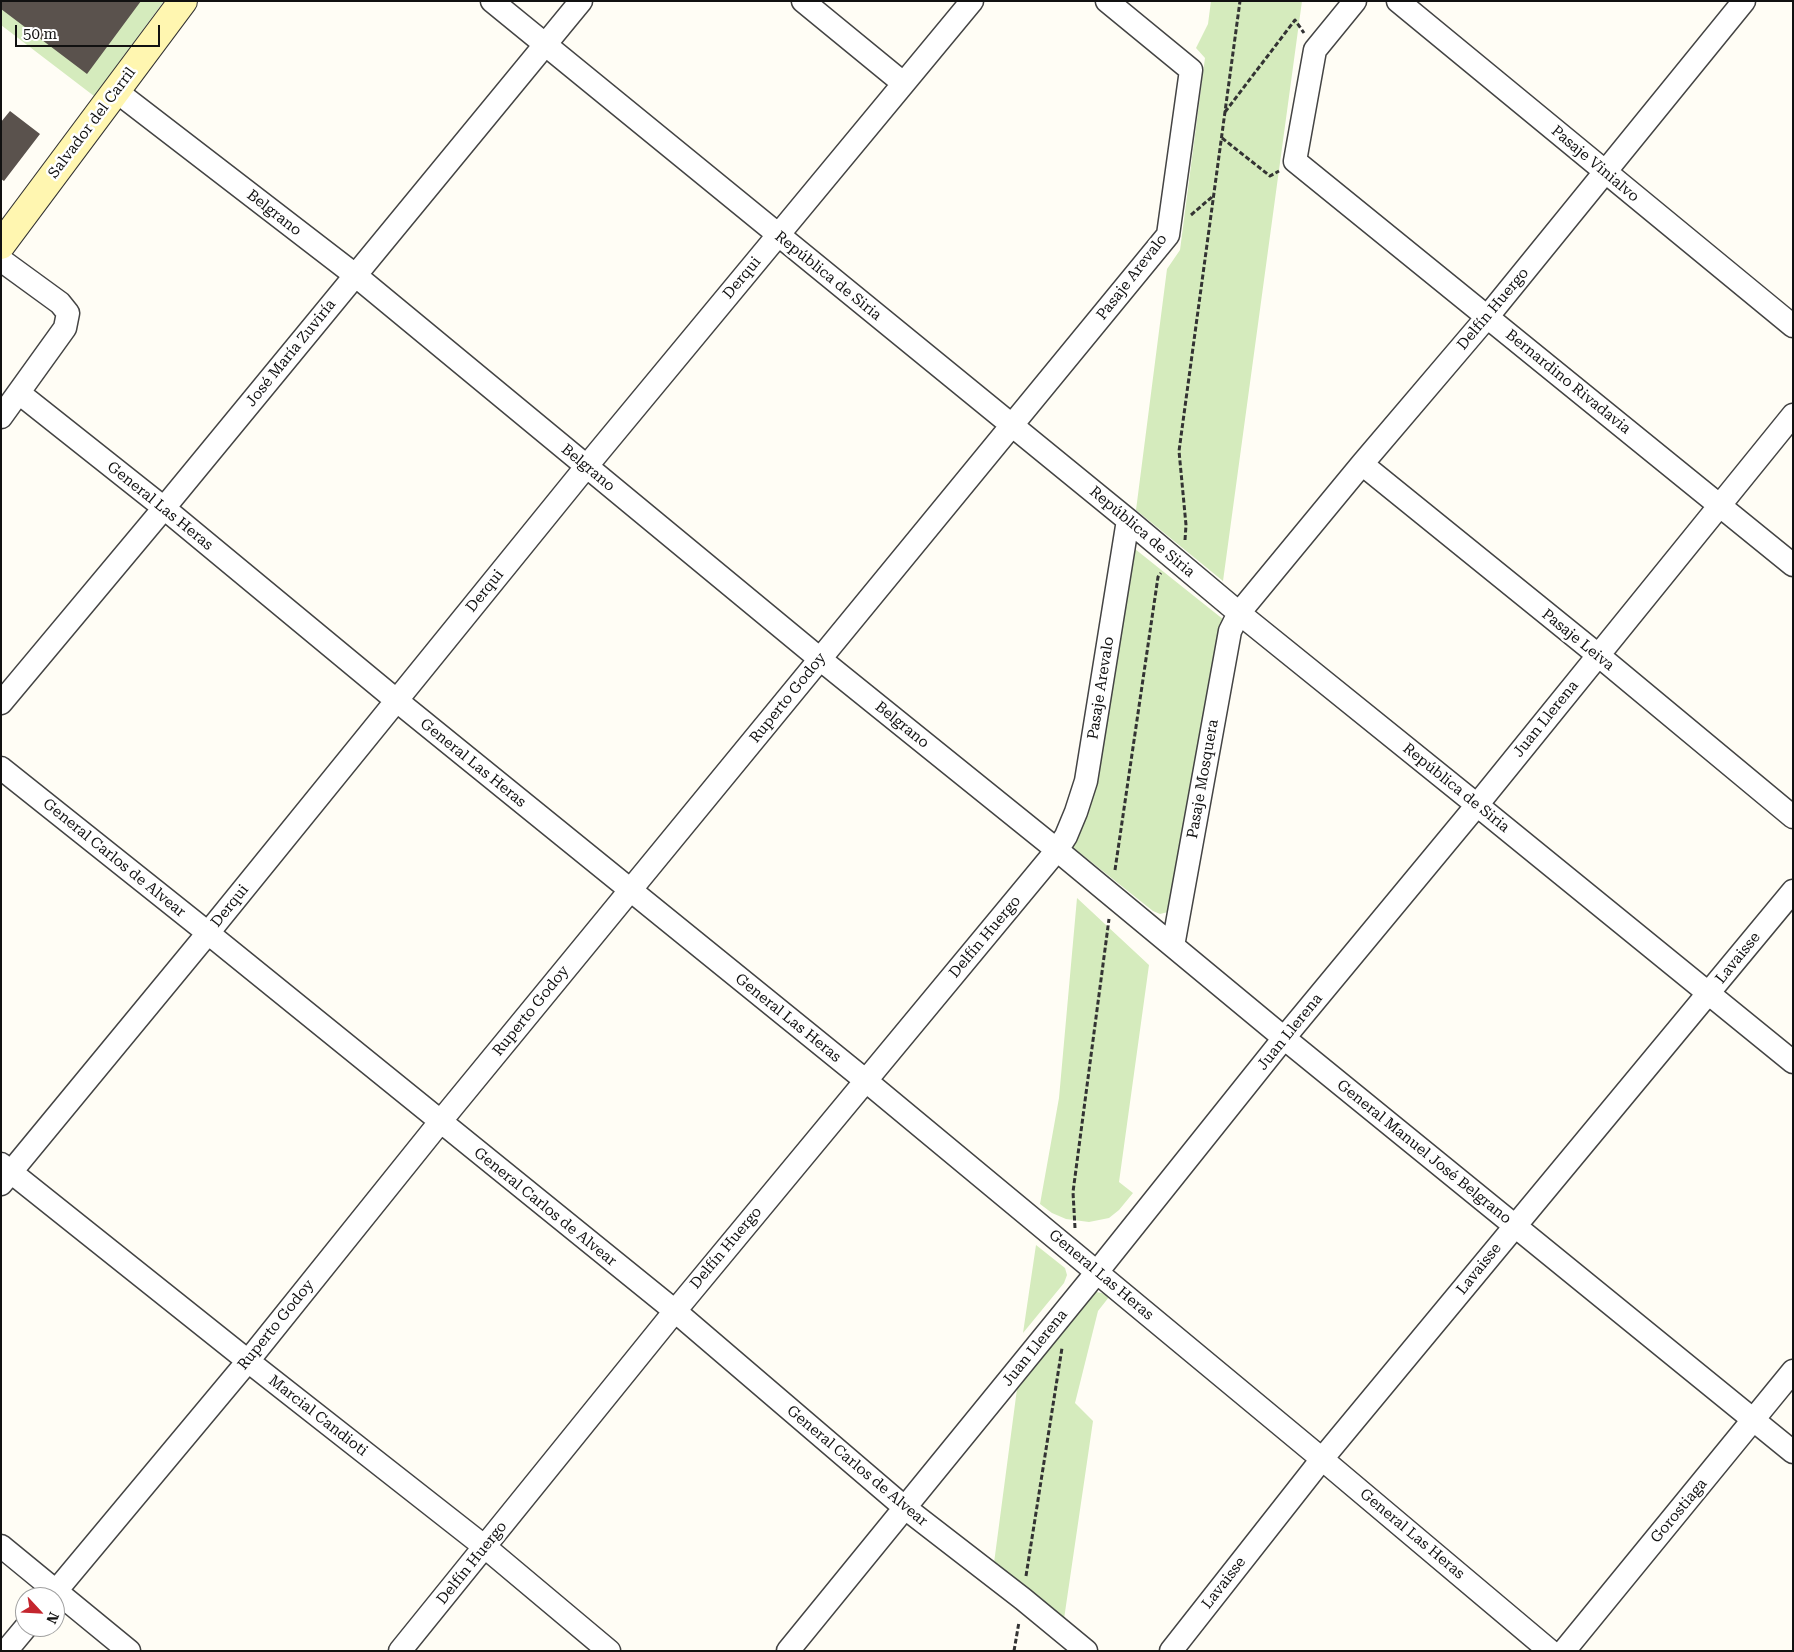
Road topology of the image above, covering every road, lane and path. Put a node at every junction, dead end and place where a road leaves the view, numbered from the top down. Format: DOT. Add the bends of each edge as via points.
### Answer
graph roads {
  1 [pos="183,1"];
  2 [pos="492,1"];
  3 [pos="581,1"];
  4 [pos="803,1"];
  5 [pos="972,1"];
  6 [pos="1107,1"];
  7 [pos="1240,1"];
  8 [pos="1355,1"];
  9 [pos="1398,1"];
  10 [pos="1744,1"];
  11 [pos="545,45"];
  12 [pos="1316,50"];
  13 [pos="903,83"];
  14 [pos="116,91"];
  15 [pos="1225,113"];
  16 [pos="1221,138"];
  17 [pos="1296,161"];
  18 [pos="1604,172"];
  19 [pos="778,235"];
  20 [pos="1,245"];
  21 [pos="1,260"];
  22 [pos="355,275"];
  23 [pos="1488,316"];
  24 [pos="1793,326"];
  25 [pos="19,393"];
  26 [pos="1793,415"];
  27 [pos="1,416"];
  28 [pos="1012,426"];
  29 [pos="1362,464"];
  30 [pos="586,467"];
  31 [pos="1719,504"];
  32 [pos="164,508"];
  33 [pos="1128,520"];
  34 [pos="1172,558"];
  35 [pos="1793,565"];
  36 [pos="1240,614"];
  37 [pos="1598,655"];
  38 [pos="820,659"];
  39 [pos="396,700"];
  40 [pos="1,703"];
  41 [pos="1,768"];
  42 [pos="1477,805"];
  43 [pos="1793,817"];
  44 [pos="1057,850"];
  45 [pos="630,890"];
  46 [pos="1793,891"];
  47 [pos="1113,896"];
  48 [pos="208,933"];
  49 [pos="1173,946"];
  50 [pos="1709,994"];
  51 [pos="1284,1038"];
  52 [pos="1793,1062"];
  53 [pos="865,1080"];
  54 [pos="440,1122"];
  55 [pos="5,1173"];
  56 [pos="1514,1225"];
  57 [pos="1097,1272"];
  58 [pos="675,1311"];
  59 [pos="248,1361"];
  60 [pos="1793,1371"];
  61 [pos="1754,1420"];
  62 [pos="1793,1452"];
  63 [pos="1322,1459"];
  64 [pos="904,1507"];
  65 [pos="1,1546"];
  66 [pos="485,1547"];
  67 [pos="46,1587"];
  68 [pos="60,1587"];
  69 [pos="65,1602"];
  70 [pos="18,1637"];
  71 [pos="6,1651"];
  72 [pos="129,1651"];
  73 [pos="400,1651"];
  74 [pos="609,1651"];
  75 [pos="788,1651"];
  76 [pos="1086,1651"];
  77 [pos="1171,1651"];
  78 [pos="1550,1651"];
  79 [pos="1564,1651"];
  1 -- 14 [label="main road, Salvador del Carril"];
  2 -- 11 [label="street, República de Siria"];
  3 -- 11 [label="street, José María Zuviría"];
  4 -- 13 [label="street"];
  5 -- 13 [label="street, Derqui"];
  6 -- 28 [label="street, Pasaje Arevalo" via="1191,70 1168,235"];
  7 -- 15 [label="path"];
  8 -- 12 [label="street"];
  9 -- 18 [label="street, Pasaje Vinialvo"];
  10 -- 18 [label="street, Delfín Huergo"];
  11 -- 19 [label="street, República de Siria"];
  11 -- 22 [label="street, José María Zuviría"];
  12 -- 15 [label="path" via="1295,20"];
  12 -- 17 [label="street"];
  13 -- 19 [label="street, Derqui"];
  14 -- 20 [label="main road, Salvador del Carril"];
  14 -- 22 [label="street, Belgrano"];
  15 -- 16 [label="path"];
  16 -- 17 [label="path" via="1270,176"];
  16 -- 34 [label="path" via="1179,451 1186,525 1184,542"];
  17 -- 23 [label="street, Bernardino Rivadavia"];
  18 -- 23 [label="street, Delfín Huergo"];
  18 -- 24 [label="street, Pasaje Vinialvo"];
  19 -- 28 [label="street, República de Siria"];
  19 -- 30 [label="street, Derqui"];
  21 -- 25 [label="street" via="60,303 68,313 66,328"];
  22 -- 30 [label="street, Belgrano"];
  22 -- 32 [label="street, José María Zuviría"];
  23 -- 29 [label="street, Delfín Huergo"];
  23 -- 31 [label="street, Bernardino Rivadavia"];
  25 -- 27 [label="street"];
  25 -- 32 [label="street, General Las Heras"];
  26 -- 31 [label="street, Juan Llerena"];
  28 -- 33 [label="street, República de Siria"];
  28 -- 38 [label="street, Ruperto Godoy"];
  29 -- 36 [label="street, Delfín Huergo"];
  29 -- 37 [label="street, Pasaje Leiva"];
  30 -- 38 [label="street, Belgrano"];
  30 -- 39 [label="street, Derqui"];
  31 -- 35 [label="street, Bernardino Rivadavia"];
  31 -- 37 [label="street, Juan Llerena"];
  32 -- 39 [label="street, General Las Heras"];
  32 -- 40 [label="street, José María Zuviría"];
  33 -- 34 [label="street, República de Siria"];
  33 -- 44 [label="street, Pasaje Arevalo" via="1086,781 1066,836"];
  34 -- 36 [label="street, República de Siria"];
  34 -- 47 [label="path" via="1158,577"];
  36 -- 42 [label="street, República de Siria"];
  36 -- 49 [label="street, Pasaje Mosquera" via="1230,631"];
  37 -- 42 [label="street, Juan Llerena"];
  37 -- 43 [label="street, Pasaje Leiva"];
  38 -- 44 [label="street, Belgrano"];
  38 -- 45 [label="street, Ruperto Godoy"];
  39 -- 45 [label="street, General Las Heras"];
  39 -- 48 [label="street, Derqui"];
  41 -- 48 [label="street, General Carlos de Alvear"];
  42 -- 50 [label="street, República de Siria"];
  42 -- 51 [label="street, Juan Llerena"];
  44 -- 47 [label="street, General Manuel José Belgrano"];
  44 -- 53 [label="street, Delfín Huergo"];
  45 -- 53 [label="street, General Las Heras"];
  45 -- 54 [label="street, Ruperto Godoy"];
  46 -- 50 [label="street, Lavaisse"];
  47 -- 49 [label="street, General Manuel José Belgrano"];
  48 -- 54 [label="street, General Carlos de Alvear"];
  48 -- 55 [label="street, Derqui"];
  49 -- 51 [label="street, General Manuel José Belgrano"];
  50 -- 52 [label="street, República de Siria"];
  50 -- 56 [label="street, Lavaisse"];
  51 -- 56 [label="street, General Manuel José Belgrano"];
  51 -- 57 [label="street, Juan Llerena"];
  53 -- 57 [label="street, General Las Heras"];
  53 -- 58 [label="street, Delfín Huergo"];
  54 -- 58 [label="street, General Carlos de Alvear"];
  54 -- 59 [label="street, Ruperto Godoy"];
  55 -- 59 [label="street, Marcial Candioti"];
  56 -- 61 [label="street, General Manuel José Belgrano"];
  56 -- 63 [label="street, Lavaisse"];
  57 -- 63 [label="street, General Las Heras"];
  57 -- 64 [label="street, Juan Llerena"];
  58 -- 64 [label="street, General Carlos de Alvear"];
  58 -- 66 [label="street, Delfín Huergo"];
  59 -- 66 [label="street, Marcial Candioti"];
  59 -- 68 [label="street, Ruperto Godoy"];
  60 -- 61 [label="street, Gorostiaga"];
  61 -- 62 [label="street, General Manuel José Belgrano"];
  61 -- 79 [label="street, Gorostiaga"];
  63 -- 77 [label="street, Lavaisse"];
  63 -- 78 [label="street, General Las Heras"];
  64 -- 75 [label="street, Juan Llerena"];
  64 -- 76 [label="street, General Carlos de Alvear"];
  65 -- 67 [label="street"];
  66 -- 73 [label="street, Delfín Huergo"];
  66 -- 74 [label="street, Marcial Candioti"];
  69 -- 72 [label="street"];
  70 -- 71 [label="street"];
}
